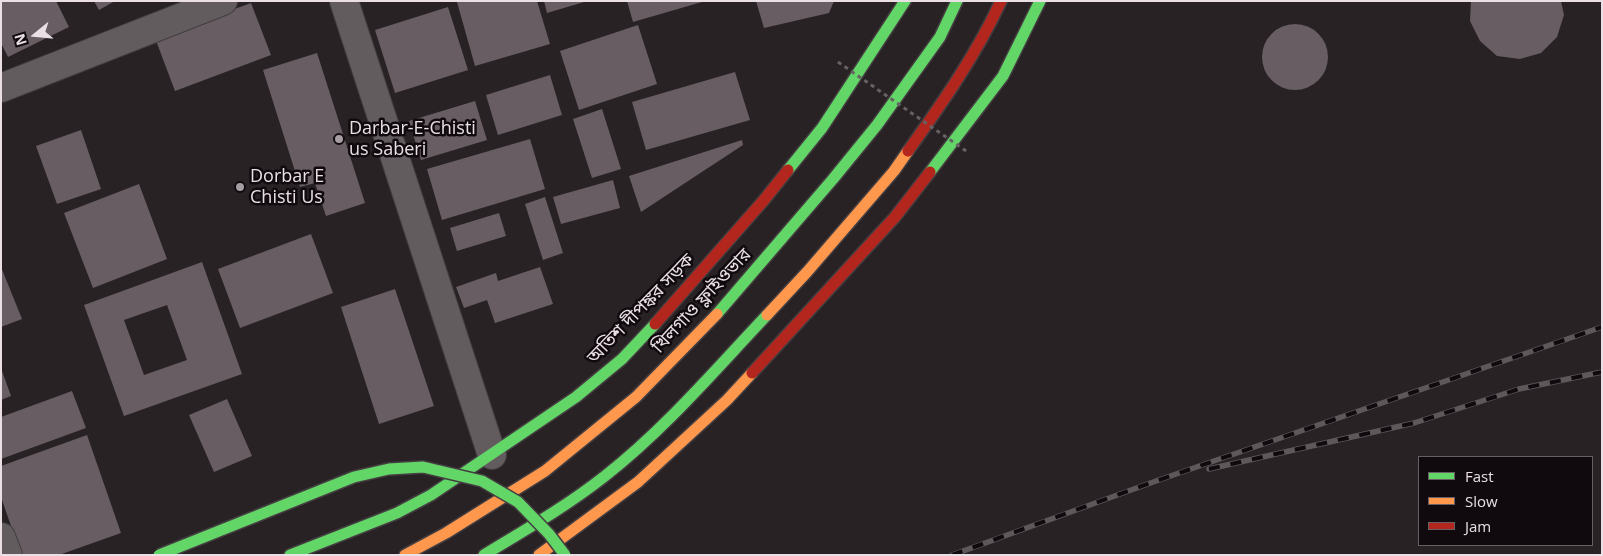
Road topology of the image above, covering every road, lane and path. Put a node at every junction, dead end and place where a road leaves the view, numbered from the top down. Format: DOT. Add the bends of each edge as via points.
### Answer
graph roads {
  1 [pos="223,1"];
  2 [pos="905,1"];
  3 [pos="957,1"];
  4 [pos="1001,1"];
  5 [pos="1040,1"];
  6 [pos="348,2"];
  7 [pos="838,62"];
  8 [pos="1,88"];
  9 [pos="968,154"];
  10 [pos="492,455"];
  11 [pos="1,537"];
  12 [pos="8,555"];
  13 [pos="159,555"];
  14 [pos="290,555"];
  15 [pos="405,555"];
  16 [pos="484,555"];
  17 [pos="539,555"];
  18 [pos="565,555"];
  1 -- 8 [label="street"];
  2 -- 10 [label="main road, অতিশ দীপঙ্কর সড়ক" via="822,128 662,317 622,359 582,392"];
  3 -- 15 [label="main road, খিলগাও ফ্লাইওভার, bridge" via="940,37 877,125 718,314 636,397 545,471"];
  4 -- 16 [label="main road, bridge" via="952,89 894,171 808,272 671,418 605,476 549,516"];
  5 -- 17 [label="main road" via="1003,76 895,217 726,400 638,482"];
  6 -- 10 [label="street"];
  7 -- 9 [label="path, bridge"];
  10 -- 14 [label="main road, অতিশ দীপঙ্কর সড়ক" via="397,513"];
  11 -- 12 [label="street"];
  13 -- 18 [label="main road, bridge" via="354,477 389,469 423,467 482,481 518,502 550,534"];
}
